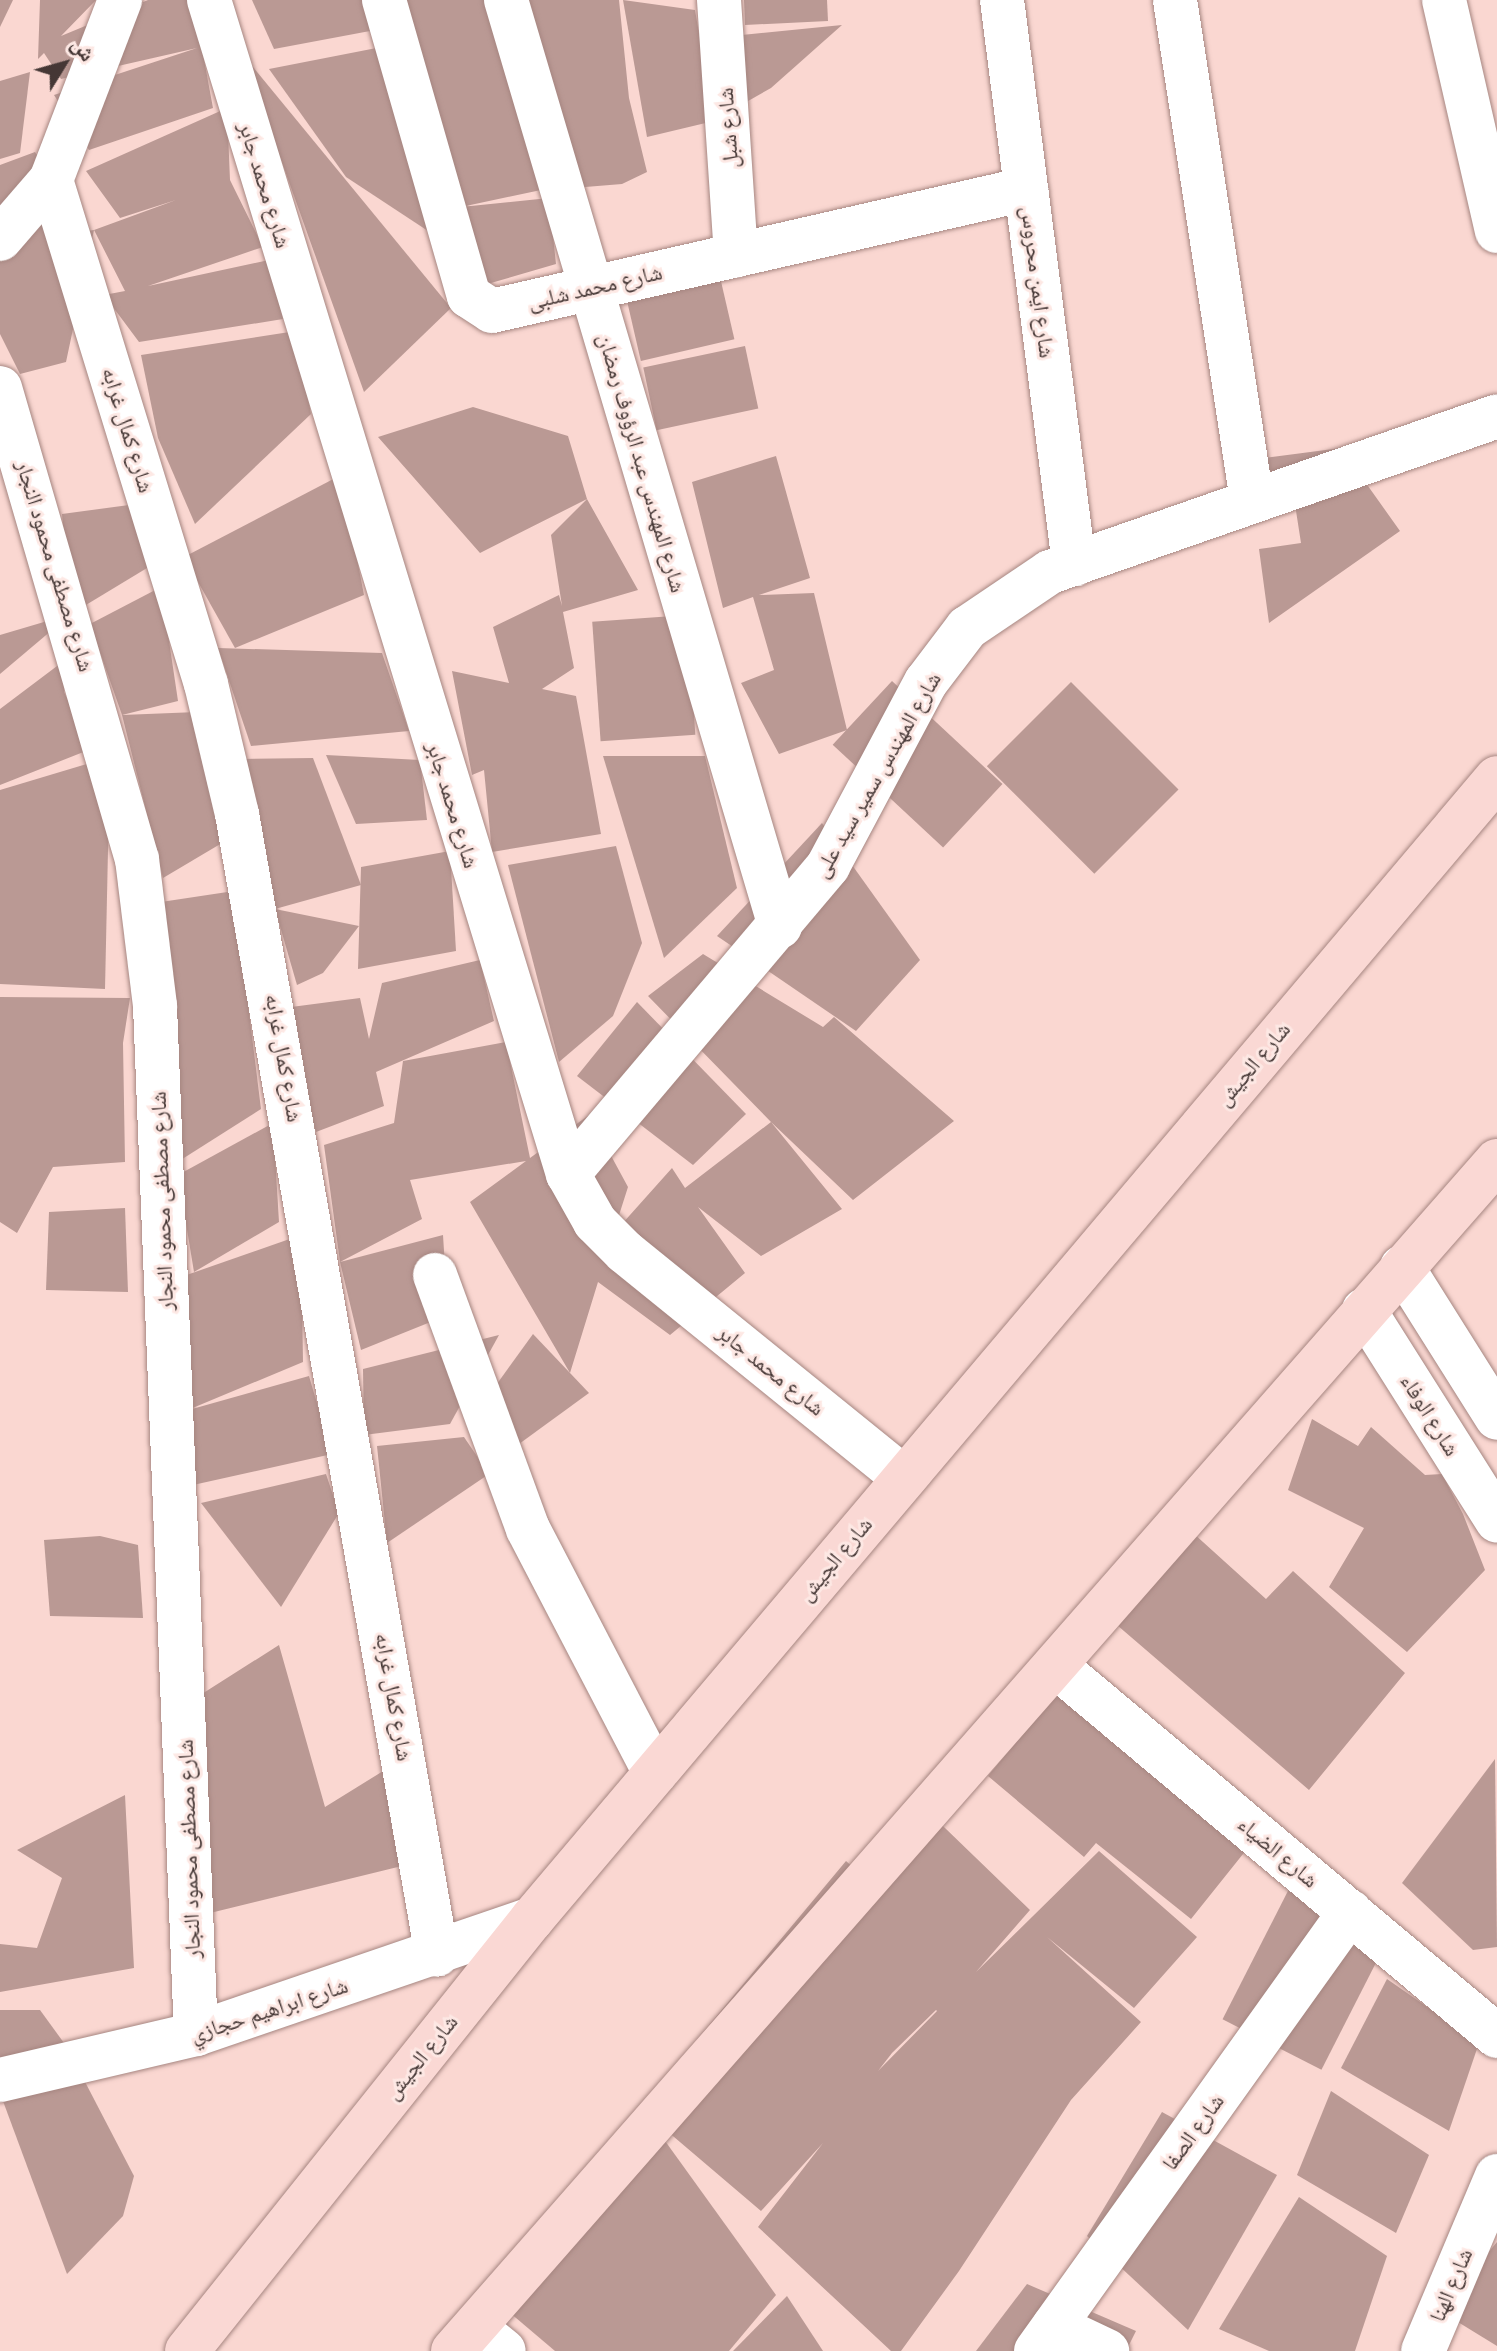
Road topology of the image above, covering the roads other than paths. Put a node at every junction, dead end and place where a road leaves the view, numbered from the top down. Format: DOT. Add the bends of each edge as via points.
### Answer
graph roads {
  1 [pos="120,0"];
  2 [pos="209,0"];
  3 [pos="384,0"];
  4 [pos="506,0"];
  5 [pos="719,0"];
  6 [pos="1002,0"];
  7 [pos="1175,0"];
  8 [pos="1444,0"];
  9 [pos="51,180"];
  10 [pos="1026,189"];
  11 [pos="1497,231"];
  12 [pos="0,239"];
  13 [pos="736,255"];
  14 [pos="591,289"];
  15 [pos="0,388"];
  16 [pos="1497,416"];
  17 [pos="1252,501"];
  18 [pos="1074,564"];
  19 [pos="1488,807"];
  20 [pos="780,926"];
  21 [pos="1497,1161"];
  22 [pos="568,1174"];
  23 [pos="1402,1267"];
  24 [pos="435,1275"];
  25 [pos="1364,1310"];
  26 [pos="1497,1418"];
  27 [pos="903,1477"];
  28 [pos="1497,1520"];
  29 [pos="1058,1668"];
  30 [pos="655,1773"];
  31 [pos="1350,1912"];
  32 [pos="532,1919"];
  33 [pos="437,1955"];
  34 [pos="196,2034"];
  35 [pos="1497,2036"];
  36 [pos="0,2080"];
  37 [pos="1497,2176"];
  38 [pos="1045,2338"];
  39 [pos="478,2344"];
  40 [pos="187,2351"];
  41 [pos="1107,2351"];
  42 [pos="1423,2351"];
  1 -- 9 [label="street"];
  2 -- 22 [label="street, شارع محمد جابر"];
  3 -- 14 [label="street, شارع محمد شلبى" via="469,296 492,311"];
  4 -- 14 [label="street, شارع المهندس عبد الرؤوف رمضان"];
  5 -- 13 [label="street, شارع شبل"];
  6 -- 10 [label="street, شارع ايمن محروس"];
  7 -- 17 [label="street"];
  8 -- 11 [label="street"];
  9 -- 12 [label="street"];
  9 -- 33 [label="street, شارع كمال غرابه" via="206,684 237,814"];
  10 -- 13 [label="street, شارع محمد شلبى"];
  10 -- 18 [label="street, شارع ايمن محروس"];
  13 -- 14 [label="street, شارع محمد شلبى"];
  14 -- 20 [label="street, شارع المهندس عبد الرؤوف رمضان"];
  15 -- 34 [label="street, شارع مصطفى محمود النجار" via="137,859 155,1006"];
  16 -- 17 [label="street, شارع المهندس سمير سيد على"];
  17 -- 18 [label="street, شارع المهندس سمير سيد على"];
  18 -- 20 [label="street, شارع المهندس سمير سيد على" via="1009,595 967,628 926,682 828,866"];
  19 -- 27 [label="main road, شارع الجيش"];
  20 -- 22 [label="street, شارع المهندس سمير سيد على"];
  21 -- 23 [label="main road"];
  22 -- 27 [label="street, شارع محمد جابر" via="595,1222 625,1252"];
  23 -- 25 [label="main road"];
  23 -- 26 [label="street"];
  24 -- 30 [label="street" via="528,1529"];
  25 -- 28 [label="street, شارع الوفاء"];
  25 -- 29 [label="main road"];
  27 -- 30 [label="main road, شارع الجيش"];
  29 -- 31 [label="street, شارع الضياء"];
  29 -- 39 [label="main road"];
  30 -- 32 [label="main road, شارع الجيش"];
  31 -- 35 [label="street, شارع الضياء"];
  31 -- 38 [label="street, شارع الصفا"];
  32 -- 33 [label="street, شارع ابراهيم حجازي"];
  32 -- 40 [label="main road, شارع الجيش"];
  33 -- 34 [label="street, شارع ابراهيم حجازي"];
  34 -- 36 [label="street, شارع ابراهيم حجازي"];
  37 -- 42 [label="street, شارع الهنا"];
  38 -- 41 [label="street"];
}
